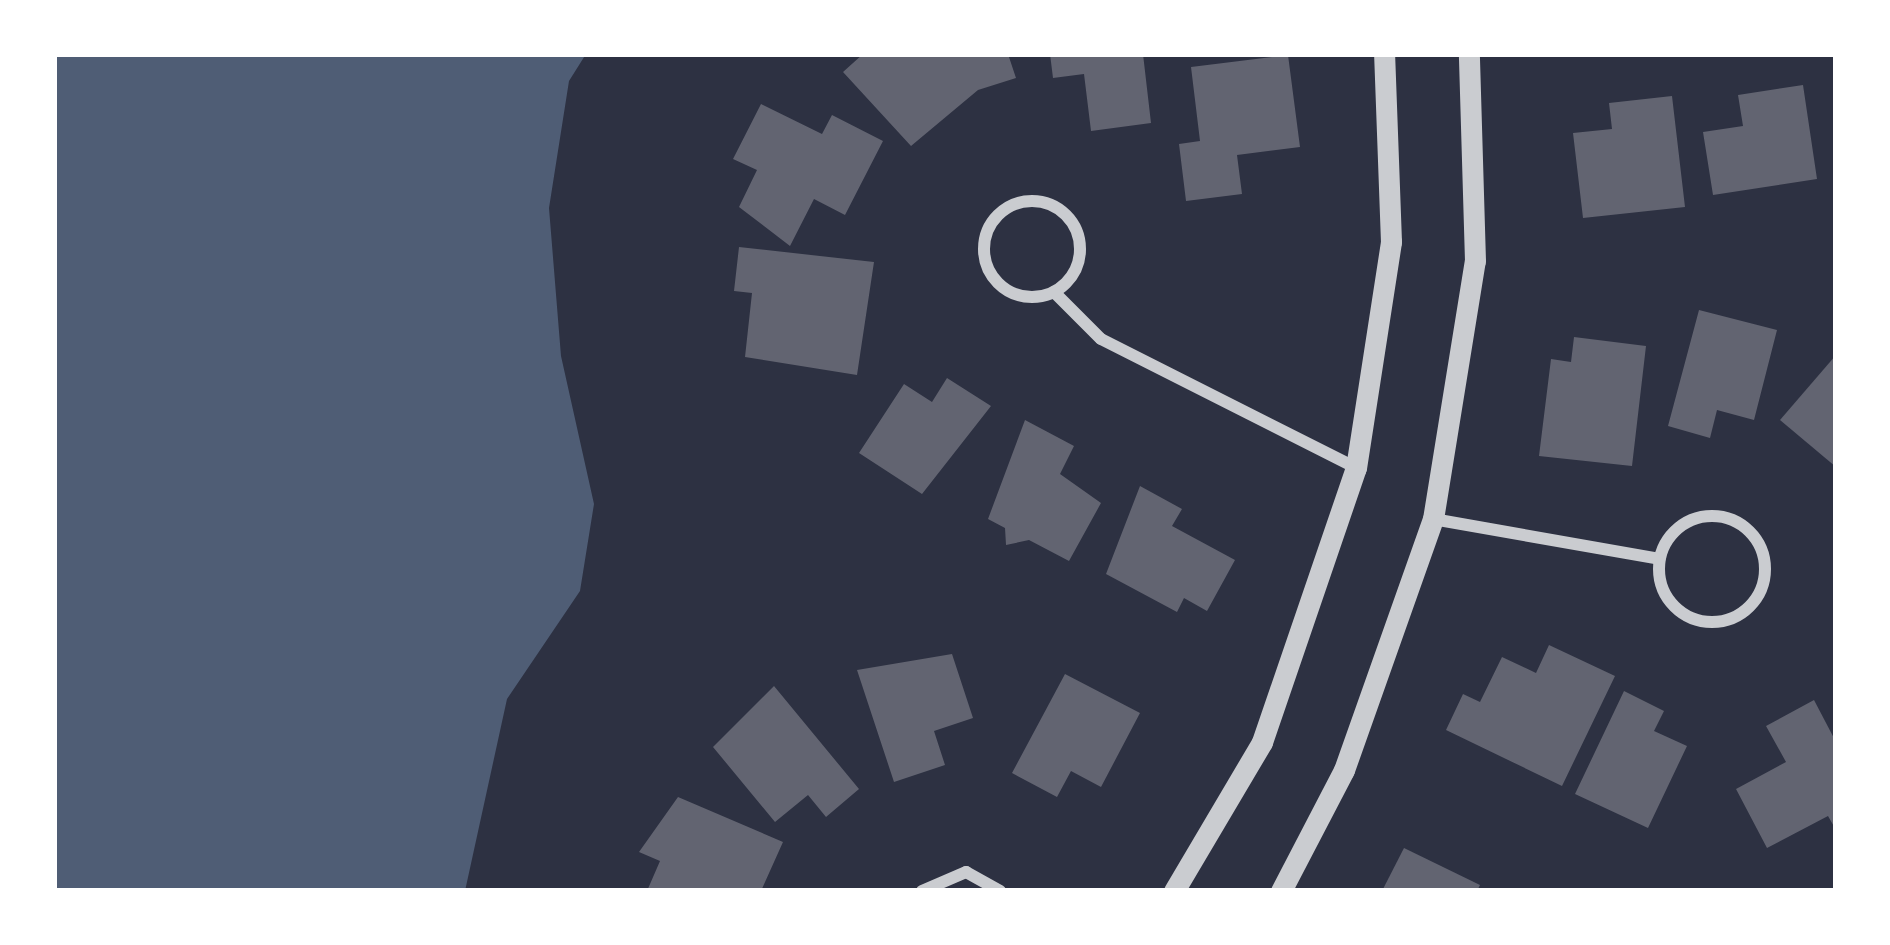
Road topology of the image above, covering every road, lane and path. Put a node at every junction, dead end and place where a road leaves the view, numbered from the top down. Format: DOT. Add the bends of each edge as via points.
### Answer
graph roads {
  1 [pos="1384,54"];
  2 [pos="1469,54"];
  3 [pos="1054,292"];
  4 [pos="1356,468"];
  5 [pos="1432,519"];
  6 [pos="1659,559"];
  7 [pos="922,891"];
  8 [pos="1000,891"];
  9 [pos="1174,891"];
  10 [pos="1281,891"];
  1 -- 4 [label="street" via="1391,242"];
  2 -- 5 [label="street" via="1475,261"];
  3 -- 3 [label="street" via="1076,270 1079,237 1060,209 1018,202 992,222 985,263 1006,290"];
  3 -- 4 [label="street" via="1101,339"];
  4 -- 9 [label="street" via="1262,742"];
  5 -- 6 [label="street"];
  5 -- 10 [label="street" via="1344,770"];
  6 -- 6 [label="street" via="1666,596 1702,621 1738,616 1766,580 1760,543 1724,516 1687,521"];
  7 -- 8 [label="street" via="966,872"];
}
